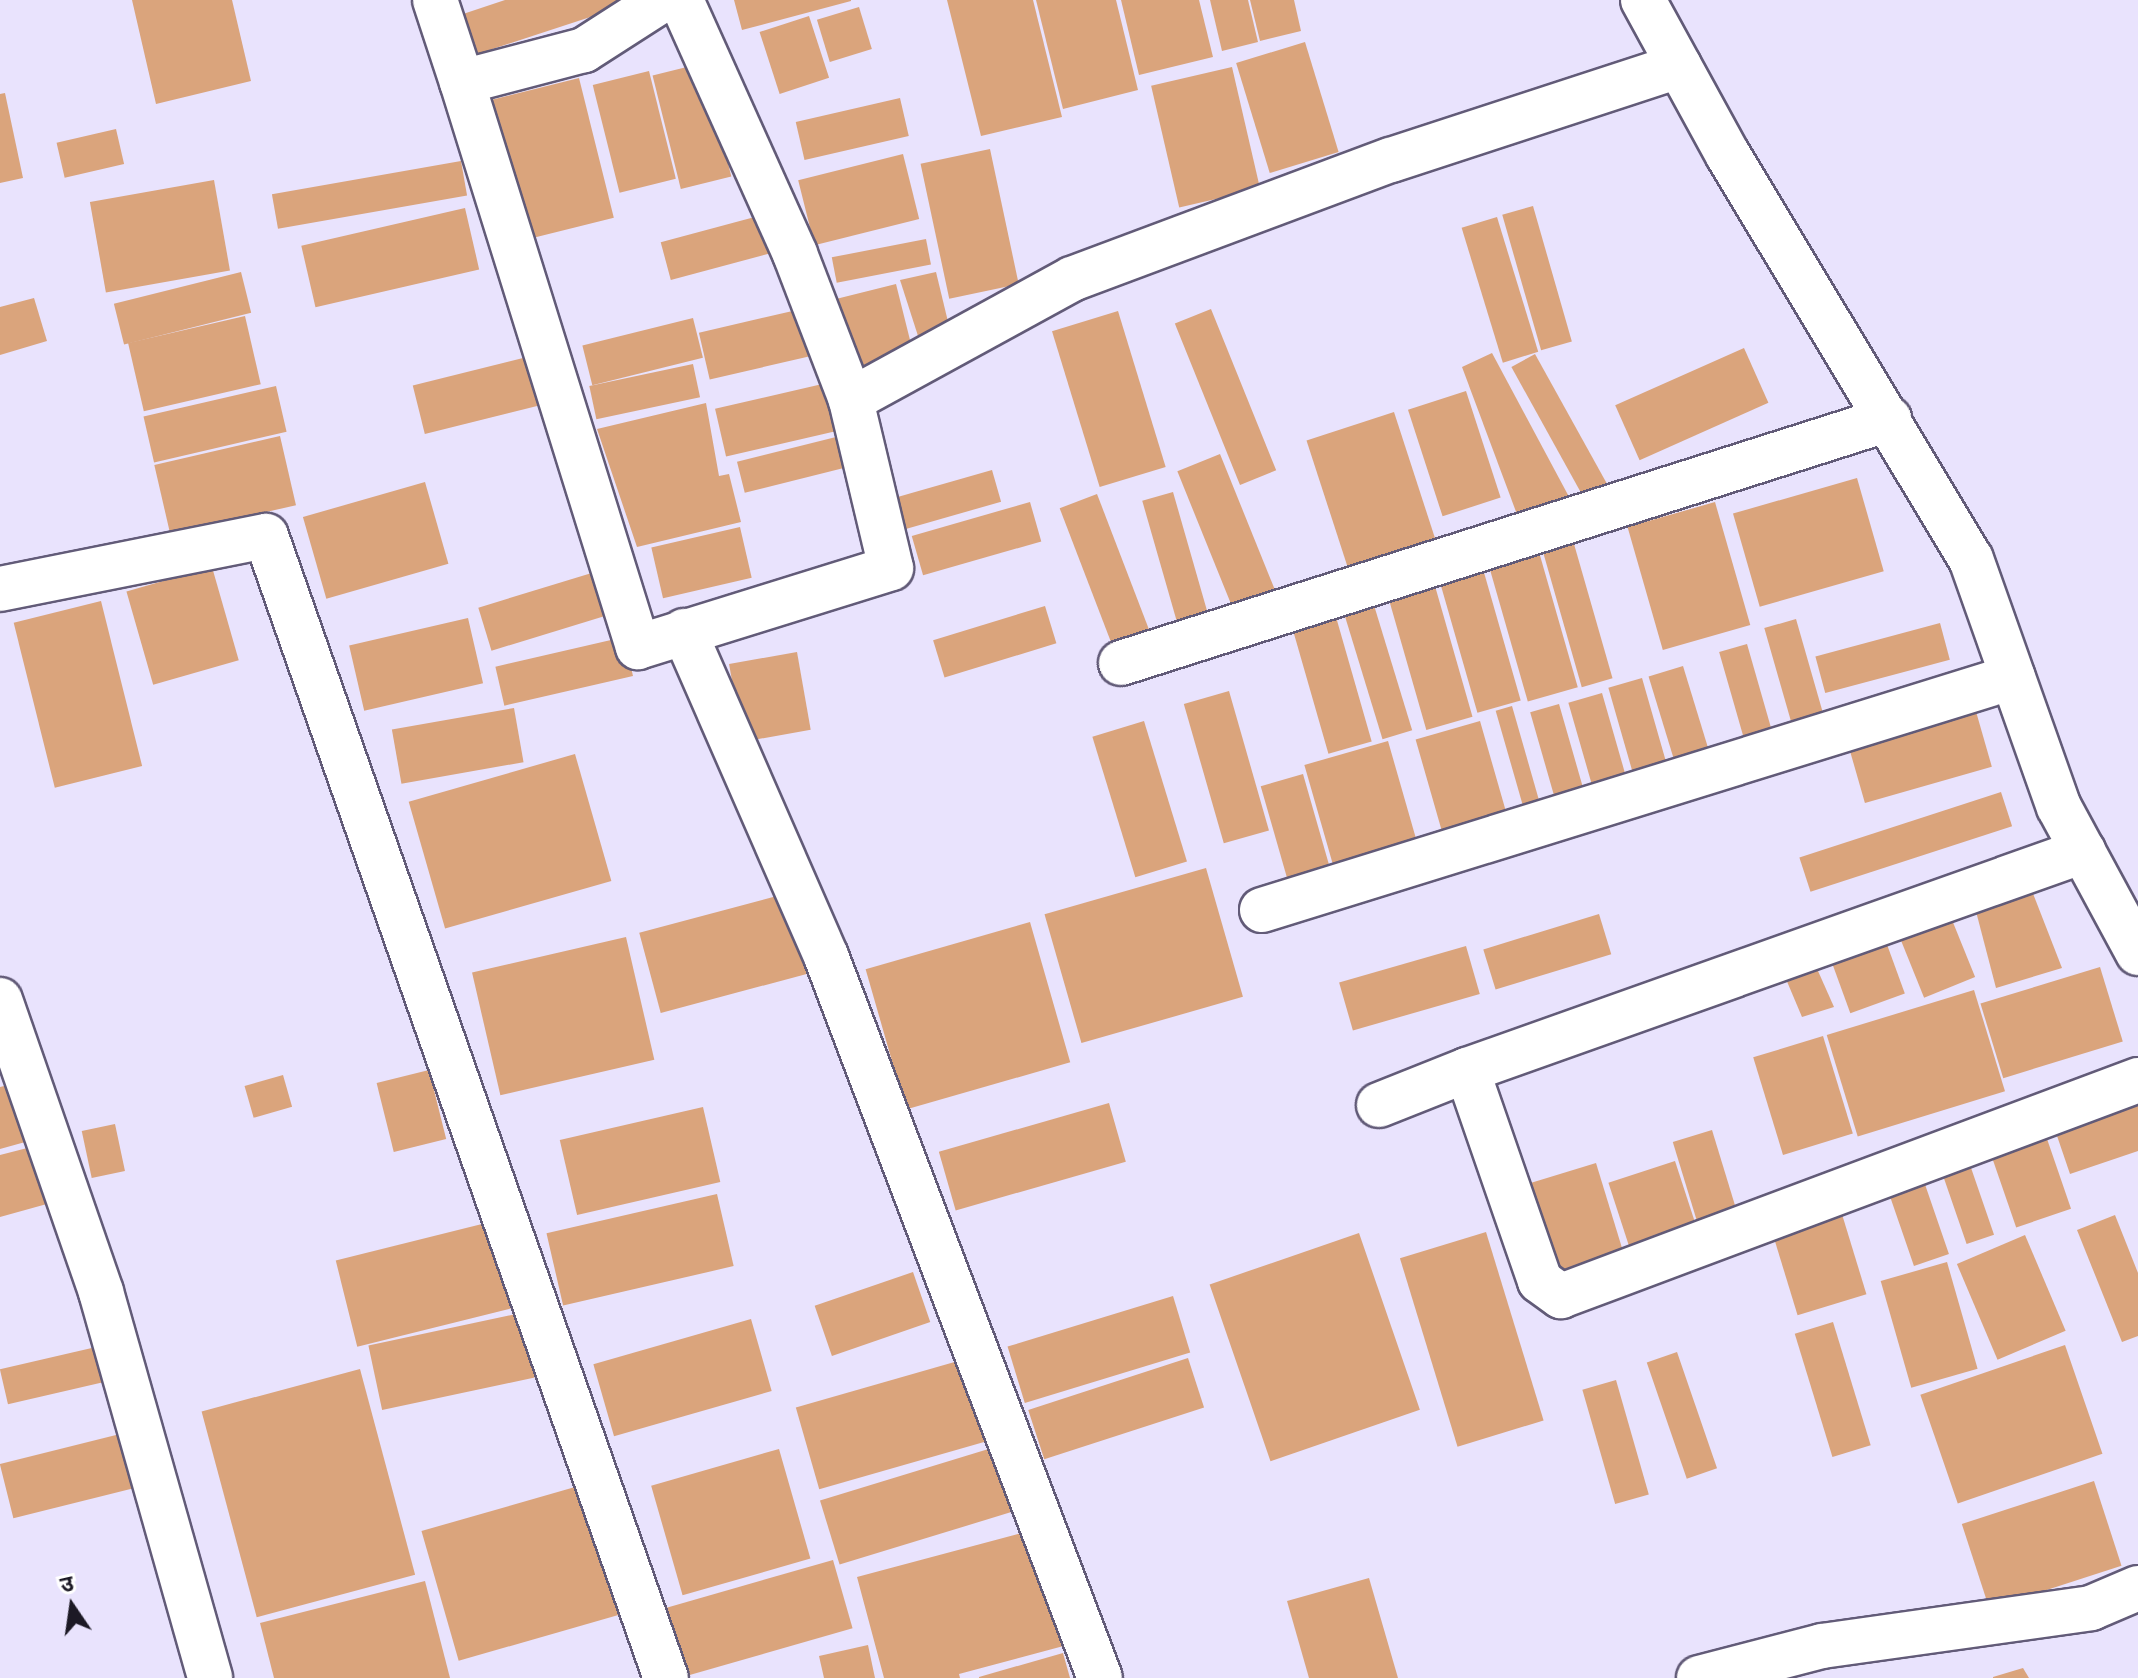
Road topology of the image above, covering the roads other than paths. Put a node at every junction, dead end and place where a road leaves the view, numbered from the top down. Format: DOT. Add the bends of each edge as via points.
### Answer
graph roads {
  1 [pos="435,0"];
  2 [pos="662,0"];
  3 [pos="681,0"];
  4 [pos="1643,0"];
  5 [pos="1679,66"];
  6 [pos="462,82"];
  7 [pos="851,400"];
  8 [pos="1889,419"];
  9 [pos="0,589"];
  10 [pos="684,631"];
  11 [pos="1121,663"];
  12 [pos="2013,677"];
  13 [pos="2083,851"];
  14 [pos="1262,910"];
  15 [pos="2138,953"];
  16 [pos="0,1000"];
  17 [pos="1467,1070"];
  18 [pos="2138,1080"];
  19 [pos="1379,1105"];
  20 [pos="2138,1588"];
  21 [pos="1831,1662"];
  22 [pos="210,1678"];
  23 [pos="666,1678"];
  24 [pos="1100,1678"];
  25 [pos="1699,1678"];
  1 -- 6 [label="street"];
  2 -- 6 [label="street" via="584,50"];
  3 -- 7 [label="street" via="795,254"];
  4 -- 5 [label="street"];
  5 -- 7 [label="street" via="1391,160 1072,279"];
  5 -- 8 [label="street"];
  6 -- 10 [label="street" via="638,647"];
  7 -- 10 [label="street" via="891,568"];
  8 -- 11 [label="street"];
  8 -- 12 [label="street" via="1971,559"];
  9 -- 23 [label="street" via="266,536"];
  10 -- 24 [label="street" via="832,971"];
  12 -- 13 [label="street" via="2059,807"];
  12 -- 14 [label="street"];
  13 -- 15 [label="street"];
  13 -- 17 [label="street"];
  16 -- 22 [label="street" via="101,1292"];
  17 -- 18 [label="street" via="1540,1281 1561,1296"];
  17 -- 19 [label="street"];
  20 -- 21 [label="street" via="2091,1608"];
  21 -- 25 [label="street"];
}
